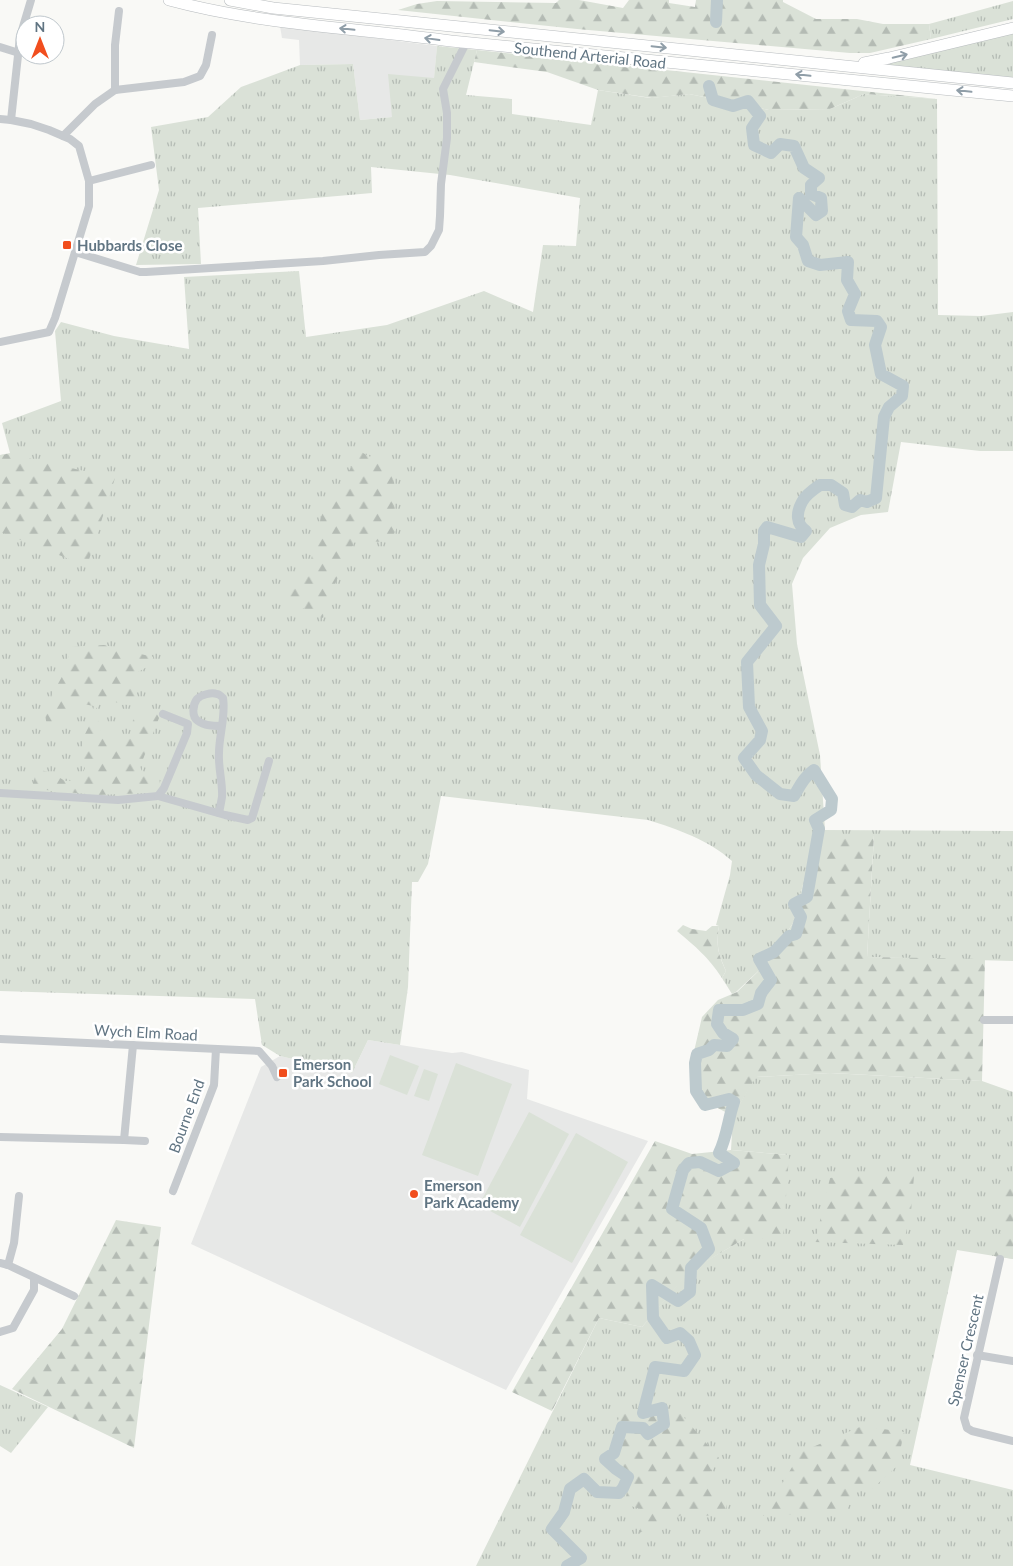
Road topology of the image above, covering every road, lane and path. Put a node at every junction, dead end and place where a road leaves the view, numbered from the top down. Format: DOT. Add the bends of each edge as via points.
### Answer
graph roads {
  1 [pos="31,0"];
  2 [pos="169,0"];
  3 [pos="230,0"];
  4 [pos="119,11"];
  5 [pos="27,15"];
  6 [pos="1013,28"];
  7 [pos="212,35"];
  8 [pos="466,43"];
  9 [pos="0,47"];
  10 [pos="15,52"];
  11 [pos="834,64"];
  12 [pos="18,65"];
  13 [pos="1013,82"];
  14 [pos="116,90"];
  15 [pos="1013,96"];
  16 [pos="0,119"];
  17 [pos="12,120"];
  18 [pos="63,136"];
  19 [pos="151,165"];
  20 [pos="89,181"];
  21 [pos="74,252"];
  22 [pos="0,342"];
  23 [pos="163,714"];
  24 [pos="221,726"];
  25 [pos="269,762"];
  26 [pos="0,793"];
  27 [pos="158,796"];
  28 [pos="219,813"];
  29 [pos="984,1020"];
  30 [pos="1013,1020"];
  31 [pos="0,1039"];
  32 [pos="133,1045"];
  33 [pos="216,1049"];
  34 [pos="277,1077"];
  35 [pos="0,1137"];
  36 [pos="124,1140"];
  37 [pos="145,1142"];
  38 [pos="173,1191"];
  39 [pos="19,1196"];
  40 [pos="1000,1259"];
  41 [pos="4,1264"];
  42 [pos="34,1278"];
  43 [pos="74,1296"];
  44 [pos="0,1332"];
  45 [pos="977,1354"];
  46 [pos="1013,1361"];
  47 [pos="1013,1440"];
  1 -- 5 [label="street"];
  8 -- 2 [label="highway, Southend Arterial Road, one-way" via="266,20"];
  3 -- 11 [label="highway, Southend Arterial Road, one-way" via="273,8"];
  4 -- 14 [label="street" via="115,45"];
  11 -- 6 [label="highway, one-way" via="889,58"];
  7 -- 14 [label="street" via="206,65 200,76 184,82"];
  15 -- 8 [label="highway, Southend Arterial Road, one-way"];
  8 -- 21 [label="street" via="443,89 447,138 440,223 431,246 425,252 146,272"];
  9 -- 10 [label="street"];
  11 -- 13 [label="highway, Southend Arterial Road"];
  12 -- 17 [label="street"];
  14 -- 18 [label="street" via="95,104"];
  16 -- 17 [label="street"];
  17 -- 18 [label="street"];
  18 -- 20 [label="street" via="79,146"];
  19 -- 20 [label="street"];
  20 -- 21 [label="street" via="89,206"];
  21 -- 22 [label="street" via="49,332"];
  23 -- 27 [label="street" via="188,724 187,733"];
  24 -- 24 [label="street" via="224,698 216,693 197,699 193,708 197,721"];
  24 -- 28 [label="street" via="222,796"];
  25 -- 28 [label="street" via="252,818 248,820"];
  26 -- 27 [label="street" via="118,800"];
  27 -- 28 [label="street"];
  29 -- 30 [label="street"];
  31 -- 32 [label="street, Wych Elm Road"];
  32 -- 33 [label="street, Wych Elm Road"];
  32 -- 36 [label="street"];
  33 -- 34 [label="street, Wych Elm Road" via="259,1051"];
  33 -- 38 [label="street, Bourne End" via="214,1085"];
  35 -- 36 [label="street"];
  36 -- 37 [label="street"];
  39 -- 41 [label="street" via="14,1243"];
  40 -- 45 [label="street, Spenser Crescent"];
  41 -- 42 [label="street"];
  42 -- 43 [label="street"];
  42 -- 44 [label="street" via="34,1290 13,1328"];
  45 -- 46 [label="street"];
  45 -- 47 [label="street, Spenser Crescent" via="964,1423 972,1432"];
}
